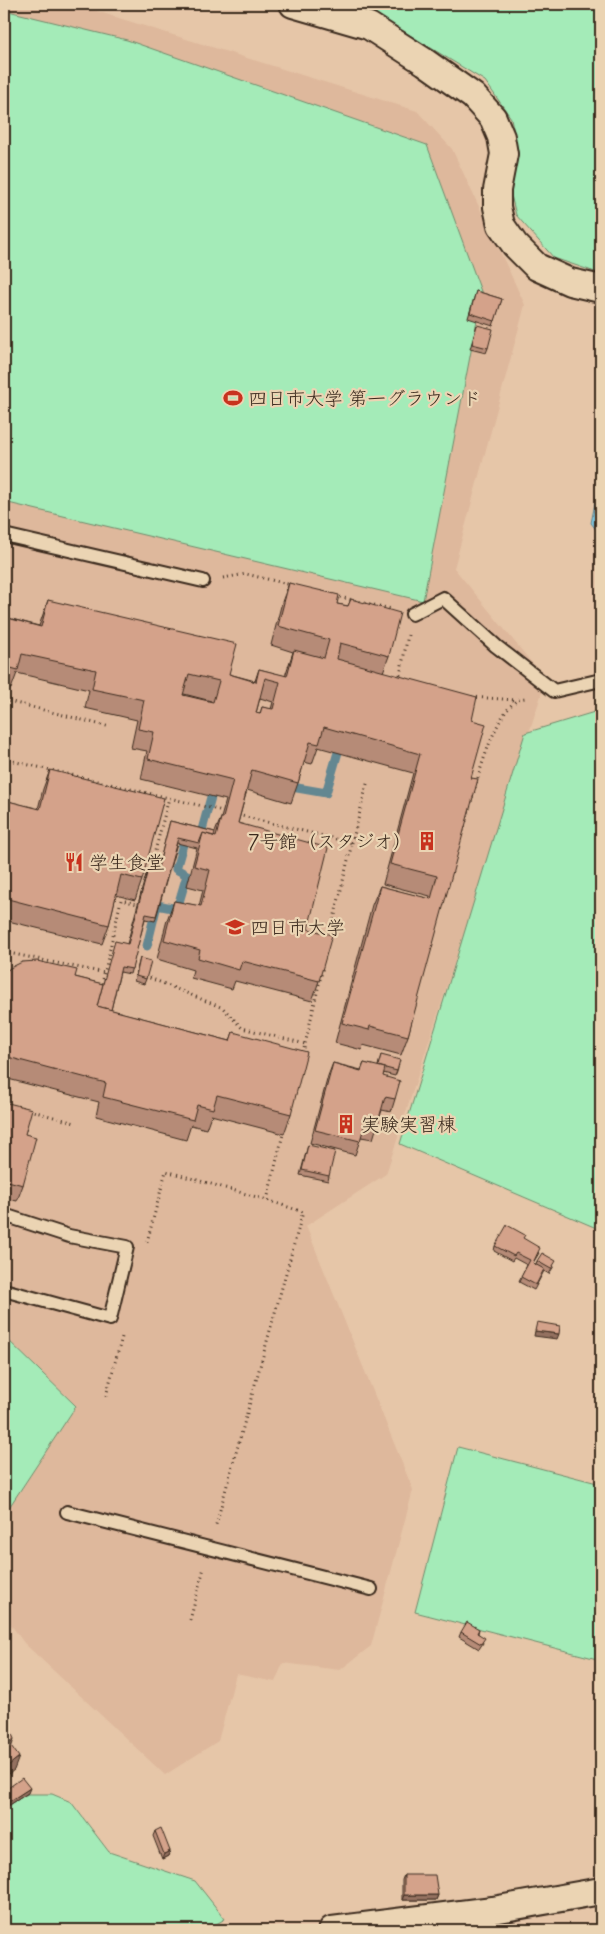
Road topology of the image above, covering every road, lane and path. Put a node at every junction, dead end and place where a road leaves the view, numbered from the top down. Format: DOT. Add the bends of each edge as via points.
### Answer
graph roads {
  1 [pos="293,4"];
  2 [pos="601,289"];
  3 [pos="4,535"];
  4 [pos="203,581"];
  5 [pos="301,588"];
  6 [pos="329,594"];
  7 [pos="412,614"];
  8 [pos="399,679"];
  9 [pos="601,680"];
  10 [pos="408,682"];
  11 [pos="397,686"];
  12 [pos="554,691"];
  13 [pos="465,696"];
  14 [pos="4,700"];
  15 [pos="517,700"];
  16 [pos="110,727"];
  17 [pos="4,759"];
  18 [pos="368,780"];
  19 [pos="168,798"];
  20 [pos="461,839"];
  21 [pos="352,843"];
  22 [pos="148,878"];
  23 [pos="143,896"];
  24 [pos="329,939"];
  25 [pos="4,952"];
  26 [pos="325,958"];
  27 [pos="105,973"];
  28 [pos="143,976"];
  29 [pos="102,987"];
  30 [pos="305,1044"];
  31 [pos="302,1054"];
  32 [pos="22,1109"];
  33 [pos="286,1122"];
  34 [pos="75,1123"];
  35 [pos="267,1200"];
  36 [pos="4,1215"];
  37 [pos="146,1246"];
  38 [pos="4,1290"];
  39 [pos="124,1330"];
  40 [pos="106,1396"];
  41 [pos="67,1512"];
  42 [pos="213,1535"];
  43 [pos="205,1563"];
  44 [pos="371,1589"];
  45 [pos="190,1620"];
  46 [pos="601,1891"];
  47 [pos="332,1930"];
  1 -- 2 [label="street" via="369,26 473,96 493,118 501,137 504,154 497,207 501,225 537,267 570,282"];
  3 -- 4 [label="lane"];
  4 -- 5 [label="path" via="246,574"];
  6 -- 7 [label="path"];
  7 -- 8 [label="path"];
  7 -- 12 [label="lane" via="442,598"];
  8 -- 10 [label="path"];
  8 -- 11 [label="path"];
  9 -- 12 [label="lane"];
  12 -- 15 [label="path"];
  13 -- 15 [label="path"];
  14 -- 16 [label="path"];
  15 -- 20 [label="path" via="501,718 491,738"];
  17 -- 19 [label="path"];
  18 -- 21 [label="path"];
  19 -- 21 [label="path"];
  19 -- 22 [label="path"];
  21 -- 24 [label="path"];
  23 -- 27 [label="path" via="141,905 121,900"];
  25 -- 27 [label="path"];
  26 -- 30 [label="path"];
  27 -- 29 [label="path"];
  28 -- 30 [label="path" via="223,1008 242,1028"];
  30 -- 31 [label="path"];
  32 -- 34 [label="path"];
  33 -- 35 [label="path"];
  35 -- 37 [label="path" via="166,1171"];
  35 -- 42 [label="path" via="303,1212"];
  36 -- 38 [label="lane" via="69,1236 127,1247 110,1319"];
  39 -- 40 [label="path"];
  41 -- 44 [label="lane"];
  43 -- 45 [label="path"];
  46 -- 47 [label="street" via="493,1910"];
}
